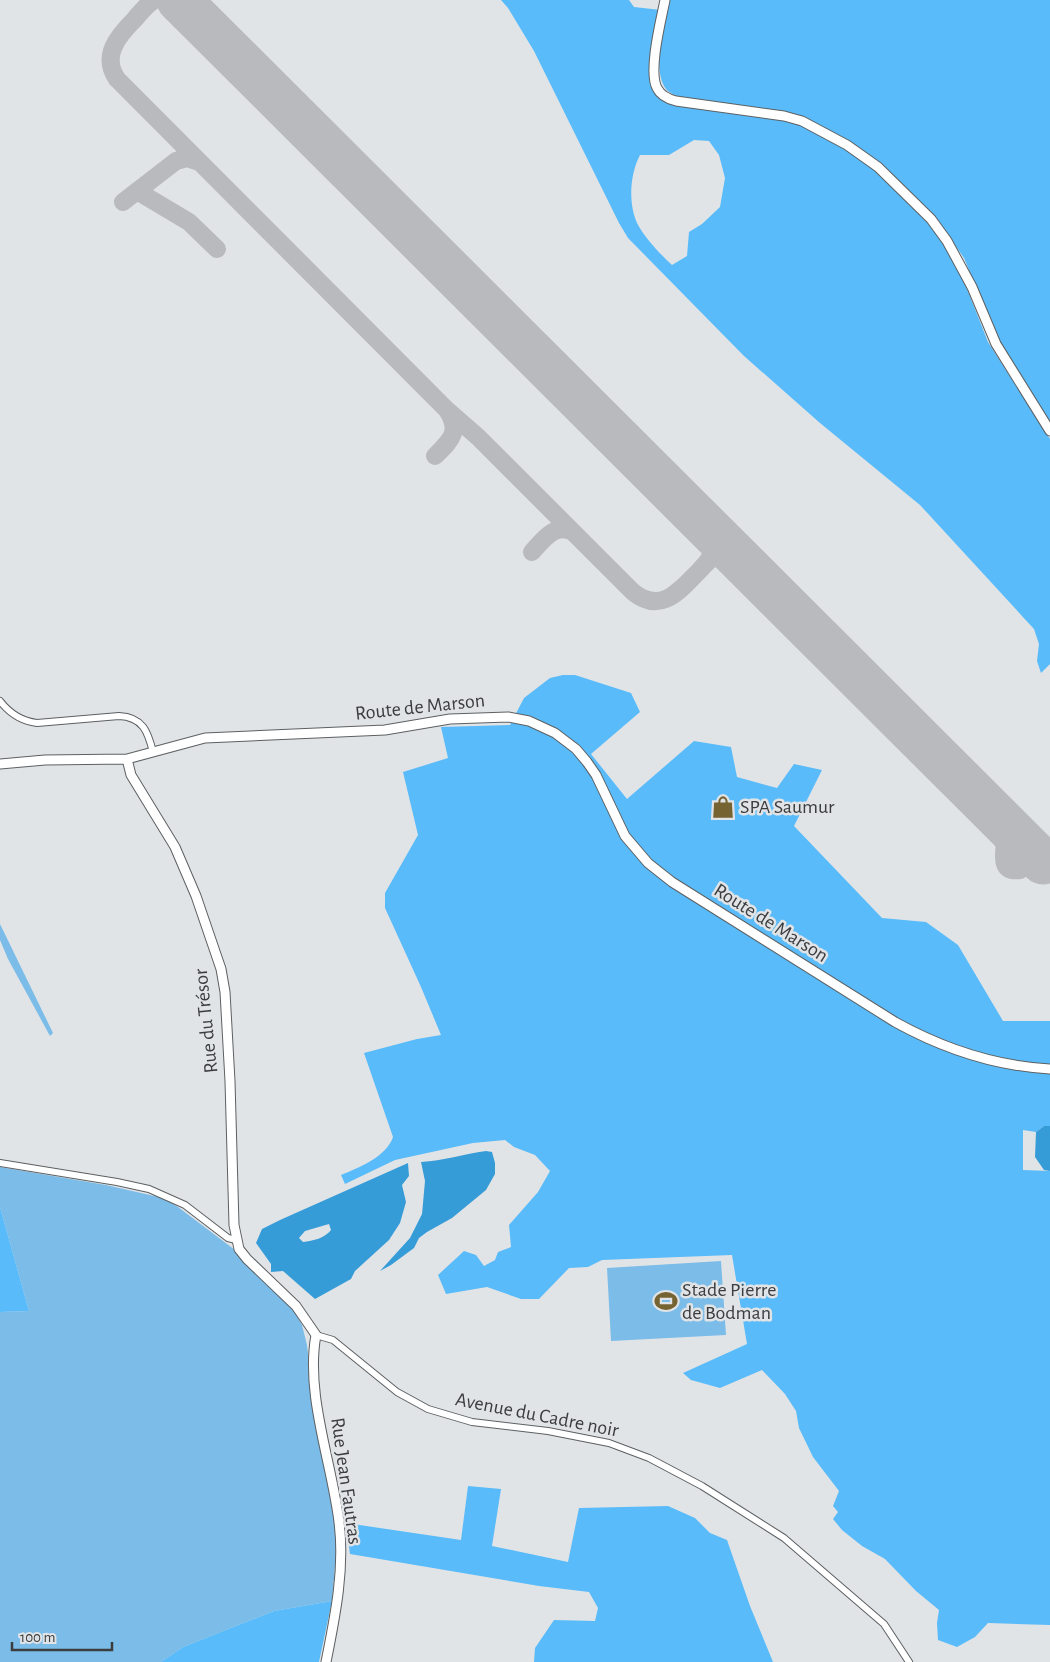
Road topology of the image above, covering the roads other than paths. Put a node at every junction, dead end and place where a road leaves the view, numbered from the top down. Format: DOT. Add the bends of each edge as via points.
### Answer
graph roads {
  1 [pos="665,0"];
  2 [pos="1050,431"];
  3 [pos="0,701"];
  4 [pos="153,752"];
  5 [pos="127,759"];
  6 [pos="0,764"];
  7 [pos="1050,1069"];
  8 [pos="0,1162"];
  9 [pos="236,1240"];
  10 [pos="316,1335"];
  11 [pos="326,1662"];
  12 [pos="910,1662"];
  1 -- 2 [label="street" via="654,62 656,88 676,102 784,116 802,122 847,145 878,167 931,219 947,241 972,287 996,344"];
  3 -- 4 [label="street" via="13,715 30,722 119,716 132,718 144,727"];
  4 -- 5 [label="street, Route de Marson"];
  4 -- 7 [label="street, Route de Marson" via="205,738 385,730 481,717 529,721 555,733 588,762 625,836 648,863 672,882 921,1037 996,1061"];
  5 -- 6 [label="street, Route de Marson"];
  5 -- 9 [label="street, Rue du Trésor" via="132,775 182,864 221,969 230,1081"];
  8 -- 9 [label="street" via="149,1189 184,1205 222,1234"];
  9 -- 10 [label="street" via="239,1250 296,1306"];
  10 -- 11 [label="street, Rue Jean Fautras" via="313,1352 316,1396 339,1526 338,1598"];
  10 -- 12 [label="street, Avenue du Cadre noir" via="333,1340 397,1392 428,1409 472,1422 548,1431 609,1443 649,1458 702,1486 784,1538 884,1624"];
}
